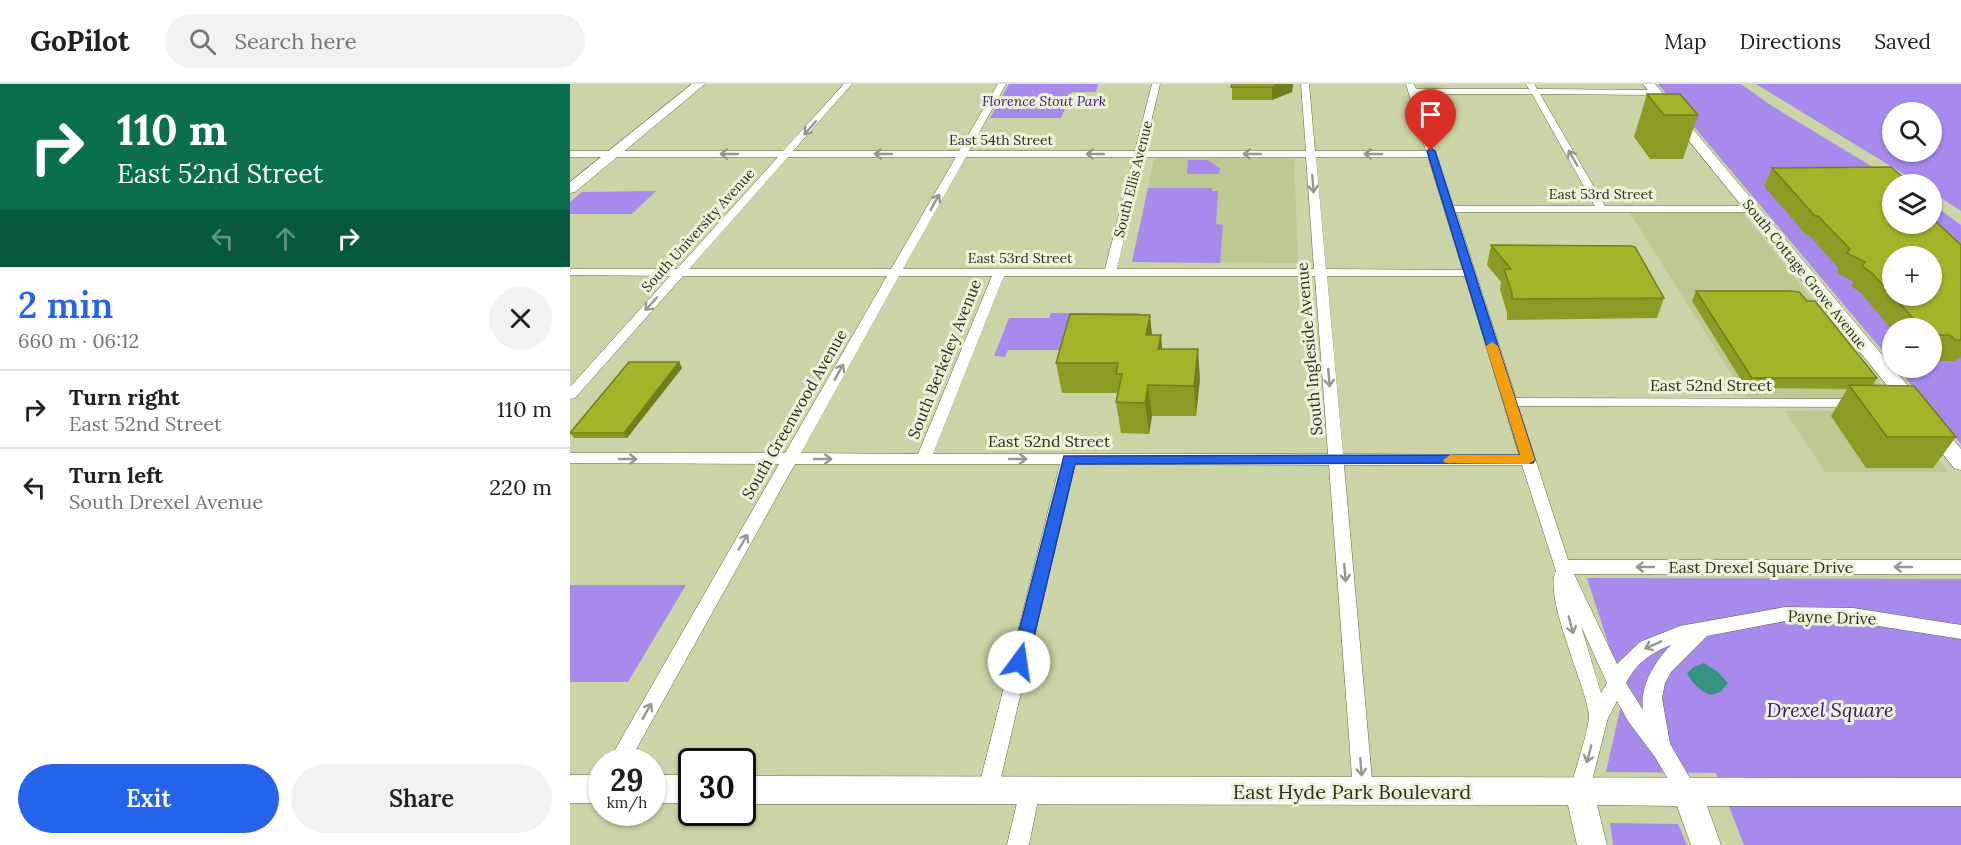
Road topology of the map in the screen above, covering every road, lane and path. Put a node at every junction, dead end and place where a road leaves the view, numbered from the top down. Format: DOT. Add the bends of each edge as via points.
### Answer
graph roads {
  1 [pos="699,84"];
  2 [pos="848,84"];
  3 [pos="1002,84"];
  4 [pos="1156,84"];
  5 [pos="1305,84"];
  6 [pos="1411,88"];
  7 [pos="1532,88"];
  8 [pos="1652,88"];
  9 [pos="962,153"];
  10 [pos="570,154"];
  11 [pos="614,154"];
  12 [pos="787,154"];
  13 [pos="1139,154"];
  14 [pos="1311,154"];
  15 [pos="1432,154"];
  16 [pos="570,189"];
  17 [pos="1449,209"];
  18 [pos="1602,209"];
  19 [pos="1752,209"];
  20 [pos="570,272"];
  21 [pos="680,272"];
  22 [pos="895,273"];
  23 [pos="999,273"];
  24 [pos="1321,273"];
  25 [pos="1470,273"];
  26 [pos="1110,274"];
  27 [pos="570,395"];
  28 [pos="1510,402"];
  29 [pos="1870,403"];
  30 [pos="1894,403"];
  31 [pos="1911,403"];
  32 [pos="570,458"];
  33 [pos="790,459"];
  34 [pos="923,459"];
  35 [pos="1069,459"];
  36 [pos="1336,460"];
  37 [pos="1528,460"];
  38 [pos="1961,463"];
  39 [pos="1562,567"];
  40 [pos="1961,567"];
  41 [pos="1704,631"];
  42 [pos="1961,632"];
  43 [pos="1616,682"];
  44 [pos="1599,717"];
  45 [pos="626,748"];
  46 [pos="1662,750"];
  47 [pos="570,789"];
  48 [pos="588,789"];
  49 [pos="756,789"];
  50 [pos="988,790"];
  51 [pos="1030,790"];
  52 [pos="1363,791"];
  53 [pos="1579,792"];
  54 [pos="1687,792"];
  55 [pos="1961,792"];
  56 [pos="1018,845"];
  57 [pos="1592,845"];
  58 [pos="1706,845"];
  1 -- 11 [label="main road"];
  2 -- 12 [label="street, South University Avenue, one-way"];
  3 -- 9 [label="street, South Greenwood Avenue"];
  4 -- 13 [label="street, South Ellis Avenue"];
  5 -- 14 [label="street, South Ingleside Avenue"];
  6 -- 7 [label="street"];
  6 -- 15 [label="street"];
  7 -- 8 [label="street"];
  18 -- 7 [label="street, one-way"];
  8 -- 19 [label="main road, South Cottage Grove Avenue"];
  9 -- 12 [label="street, East 54th Street, one-way"];
  13 -- 9 [label="street, East 54th Street, one-way"];
  22 -- 9 [label="street, South Greenwood Avenue, one-way"];
  10 -- 11 [label="street, East 54th Street"];
  12 -- 11 [label="street, East 54th Street, one-way"];
  11 -- 16 [label="main road"];
  12 -- 21 [label="street, South University Avenue"];
  14 -- 13 [label="street, East 54th Street, one-way"];
  13 -- 26 [label="street, South Ellis Avenue"];
  15 -- 14 [label="street, East 54th Street, one-way"];
  14 -- 24 [label="street, South Ingleside Avenue, one-way"];
  15 -- 17 [label="street"];
  17 -- 18 [label="street, East 53rd Street"];
  17 -- 25 [label="street"];
  18 -- 19 [label="street, East 53rd Street"];
  19 -- 31 [label="main road, South Cottage Grove Avenue"];
  20 -- 21 [label="street, East 53rd Street"];
  21 -- 22 [label="street, East 53rd Street"];
  21 -- 27 [label="street, South University Avenue, one-way"];
  22 -- 23 [label="street, East 53rd Street"];
  33 -- 22 [label="street, South Greenwood Avenue, one-way"];
  23 -- 26 [label="street, East 53rd Street"];
  23 -- 34 [label="street, South Berkeley Avenue"];
  24 -- 25 [label="street, East 53rd Street"];
  24 -- 26 [label="street, East 53rd Street"];
  24 -- 36 [label="street, South Ingleside Avenue, one-way"];
  25 -- 28 [label="street"];
  28 -- 29 [label="street, East 52nd Street"];
  28 -- 37 [label="street"];
  30 -- 31 [label="street"];
  31 -- 38 [label="main road, South Cottage Grove Avenue"];
  32 -- 33 [label="street, East 52nd Street, one-way"];
  33 -- 34 [label="street, East 52nd Street, one-way"];
  45 -- 33 [label="street, South Greenwood Avenue, one-way"];
  34 -- 35 [label="street, East 52nd Street, one-way"];
  35 -- 36 [label="street, East 52nd Street"];
  35 -- 50 [label="street"];
  36 -- 37 [label="street, East 52nd Street"];
  36 -- 52 [label="street, South Ingleside Avenue, one-way"];
  37 -- 39 [label="street"];
  40 -- 39 [label="street, East Drexel Square Drive, one-way"];
  39 -- 43 [label="street"];
  39 -- 44 [label="street, one-way" via="1564,600"];
  41 -- 42 [label="street, Payne Drive" via="1759,618 1816,613"];
  41 -- 43 [label="street, Payne Drive, one-way" via="1680,634 1646,647 1626,665"];
  41 -- 46 [label="street, Payne Drive" via="1686,642 1665,665 1652,692"];
  43 -- 44 [label="street, Payne Drive"];
  43 -- 46 [label="street" via="1635,716"];
  44 -- 53 [label="street, Payne Drive, one-way"];
  46 -- 54 [label="street"];
  47 -- 48 [label="main road"];
  49 -- 50 [label="main road, East Hyde Park Boulevard"];
  50 -- 51 [label="main road, East Hyde Park Boulevard"];
  51 -- 52 [label="main road, East Hyde Park Boulevard"];
  51 -- 56 [label="street"];
  52 -- 53 [label="main road, East Hyde Park Boulevard"];
  53 -- 54 [label="main road, East Hyde Park Boulevard"];
  53 -- 57 [label="main road"];
  54 -- 55 [label="main road, East Hyde Park Boulevard"];
  54 -- 58 [label="main road"];
}
